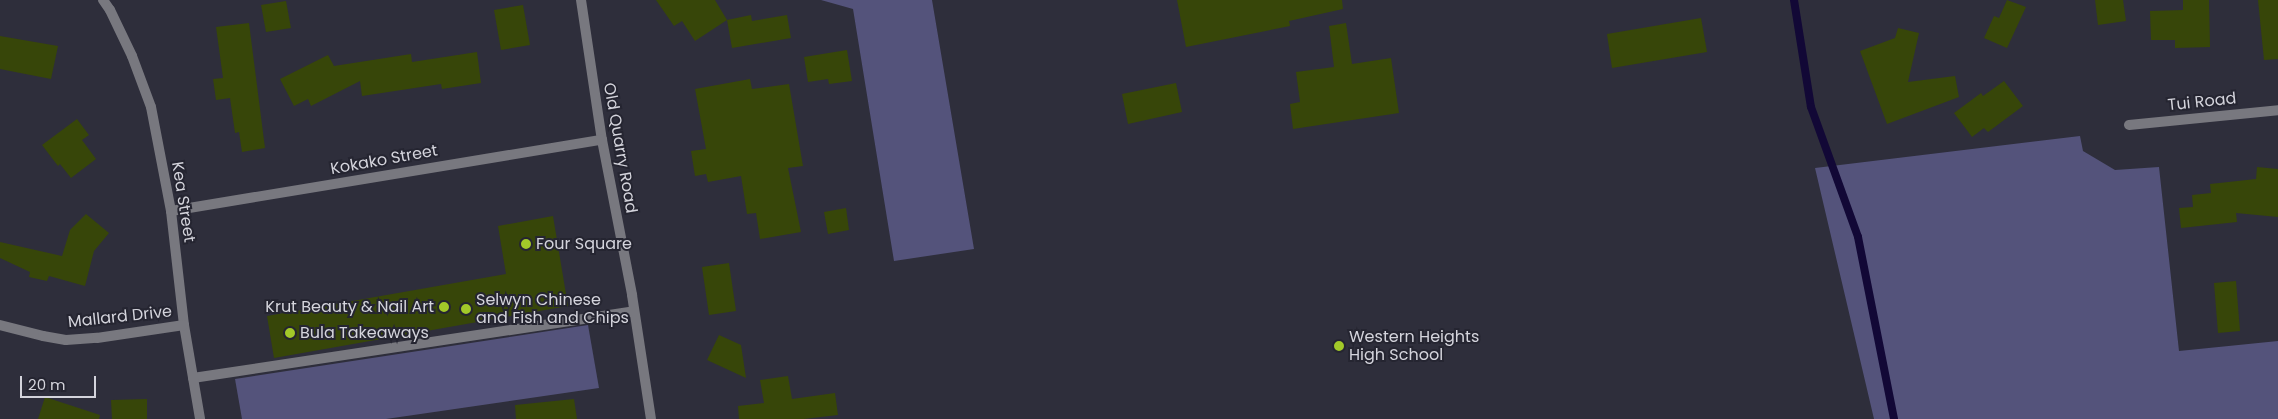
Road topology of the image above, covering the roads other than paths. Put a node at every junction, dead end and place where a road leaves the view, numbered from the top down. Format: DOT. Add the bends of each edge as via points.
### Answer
graph roads {
  1 [pos="103,0"];
  2 [pos="581,0"];
  3 [pos="2278,110"];
  4 [pos="2129,125"];
  5 [pos="602,140"];
  6 [pos="171,211"];
  7 [pos="634,312"];
  8 [pos="0,325"];
  9 [pos="184,325"];
  10 [pos="193,378"];
  11 [pos="200,419"];
  12 [pos="651,419"];
  1 -- 6 [label="street, Kea Street" via="132,56 151,107"];
  2 -- 5 [label="street, Old Quarry Road"];
  3 -- 4 [label="street, Tui Road"];
  5 -- 6 [label="street, Kokako Street"];
  5 -- 7 [label="street, Old Quarry Road"];
  6 -- 9 [label="street, Kea Street"];
  7 -- 10 [label="street"];
  7 -- 12 [label="street, Old Quarry Road"];
  8 -- 9 [label="street, Mallard Drive" via="66,340"];
  9 -- 10 [label="street, Kea Street"];
  10 -- 11 [label="street, Kea Street"];
}
